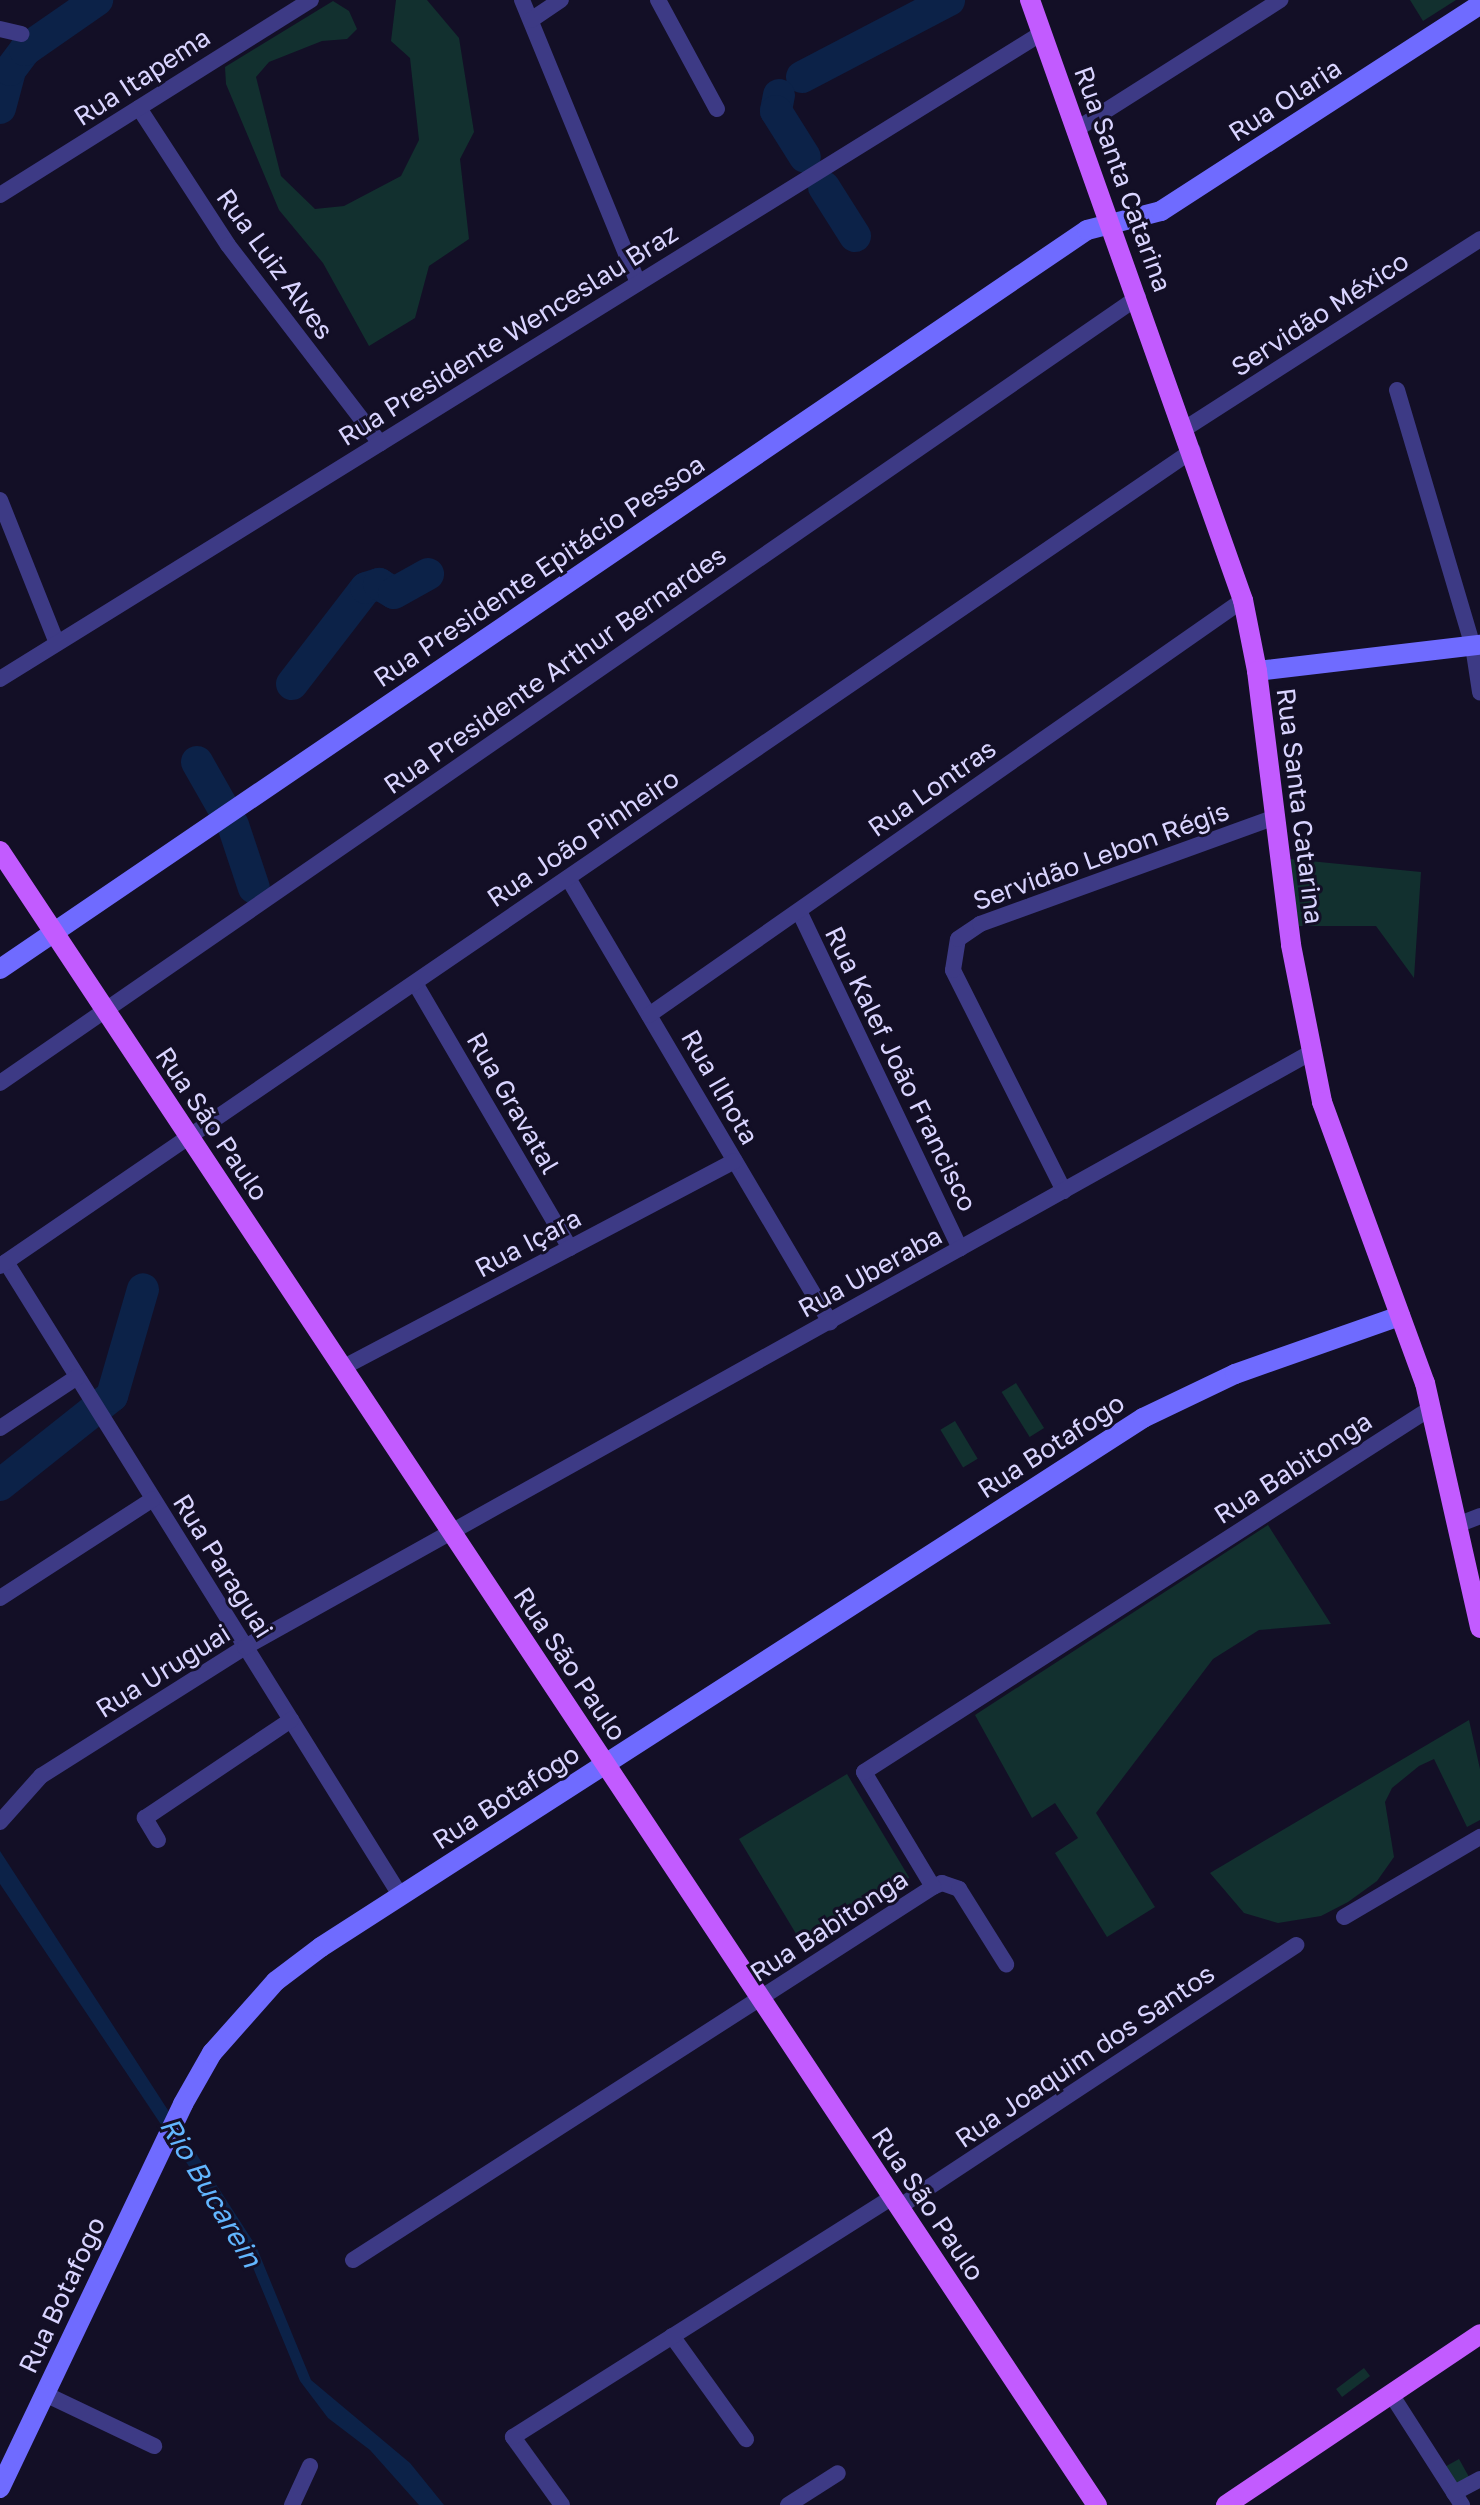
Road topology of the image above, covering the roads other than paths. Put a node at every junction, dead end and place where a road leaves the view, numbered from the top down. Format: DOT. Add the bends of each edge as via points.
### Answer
graph roads {
  1 [pos="311,0"];
  2 [pos="522,0"];
  3 [pos="561,0"];
  4 [pos="658,0"];
  5 [pos="1030,0"];
  6 [pos="1280,0"];
  7 [pos="1480,5"];
  8 [pos="531,20"];
  9 [pos="0,29"];
  10 [pos="1042,33"];
  11 [pos="21,34"];
  12 [pos="139,108"];
  13 [pos="717,109"];
  14 [pos="1077,129"];
  15 [pos="0,195"];
  16 [pos="1112,223"];
  17 [pos="1480,239"];
  18 [pos="638,283"];
  19 [pos="1138,297"];
  20 [pos="1397,390"];
  21 [pos="1186,428"];
  22 [pos="380,443"];
  23 [pos="1193,450"];
  24 [pos="0,500"];
  25 [pos="1243,600"];
  26 [pos="57,643"];
  27 [pos="1477,645"];
  28 [pos="1257,671"];
  29 [pos="0,679"];
  30 [pos="1480,692"];
  31 [pos="1273,818"];
  32 [pos="0,851"];
  33 [pos="568,878"];
  34 [pos="799,911"];
  35 [pos="54,932"];
  36 [pos="0,969"];
  37 [pos="415,983"];
  38 [pos="105,1010"];
  39 [pos="649,1015"];
  40 [pos="1312,1052"];
  41 [pos="0,1083"];
  42 [pos="189,1137"];
  43 [pos="735,1161"];
  44 [pos="1064,1191"];
  45 [pos="570,1248"];
  46 [pos="960,1249"];
  47 [pos="3,1264"];
  48 [pos="1400,1316"];
  49 [pos="830,1322"];
  50 [pos="342,1368"];
  51 [pos="77,1377"];
  52 [pos="1431,1408"];
  53 [pos="0,1428"];
  54 [pos="153,1499"];
  55 [pos="1480,1516"];
  56 [pos="1457,1525"];
  57 [pos="452,1533"];
  58 [pos="0,1598"];
  59 [pos="1479,1618"];
  60 [pos="245,1647"];
  61 [pos="291,1720"];
  62 [pos="605,1764"];
  63 [pos="0,1822"];
  64 [pos="1480,1837"];
  65 [pos="158,1840"];
  66 [pos="933,1887"];
  67 [pos="400,1895"];
  68 [pos="1344,1917"];
  69 [pos="1296,1945"];
  70 [pos="1006,1964"];
  71 [pos="761,1998"];
  72 [pos="896,2202"];
  73 [pos="353,2260"];
  74 [pos="1480,2334"];
  75 [pos="672,2336"];
  76 [pos="45,2394"];
  77 [pos="1391,2394"];
  78 [pos="746,2439"];
  79 [pos="154,2446"];
  80 [pos="310,2466"];
  81 [pos="838,2473"];
  82 [pos="1480,2479"];
  83 [pos="0,2488"];
  84 [pos="1458,2499"];
  85 [pos="292,2505"];
  86 [pos="562,2505"];
  87 [pos="788,2505"];
  88 [pos="1097,2505"];
  89 [pos="1226,2505"];
  1 -- 12 [label="street, Rua Itapema"];
  2 -- 8 [label="street"];
  3 -- 8 [label="street"];
  4 -- 13 [label="street"];
  5 -- 10 [label="main road, Rua Santa Catarina"];
  6 -- 14 [label="street"];
  7 -- 16 [label="street, Rua Olaria" via="1161,211"];
  8 -- 18 [label="street"];
  9 -- 11 [label="street"];
  10 -- 14 [label="main road, Rua Santa Catarina"];
  10 -- 18 [label="street, Rua Presidente Wenceslau Braz"];
  12 -- 15 [label="street, Rua Itapema"];
  12 -- 22 [label="street, Rua Luiz Alves" via="228,245"];
  14 -- 16 [label="main road, Rua Santa Catarina"];
  16 -- 19 [label="main road, Rua Santa Catarina"];
  16 -- 35 [label="street, Rua Presidente Epitácio Pessoa" via="1087,230"];
  17 -- 21 [label="street, Servidão México"];
  18 -- 22 [label="street, Rua Presidente Wenceslau Braz"];
  19 -- 21 [label="main road, Rua Santa Catarina"];
  19 -- 38 [label="street, Rua Presidente Arthur Bernardes"];
  20 -- 27 [label="street"];
  21 -- 23 [label="main road, Rua Santa Catarina"];
  22 -- 26 [label="street, Rua Presidente Wenceslau Braz"];
  23 -- 25 [label="main road, Rua Santa Catarina"];
  23 -- 33 [label="street, Rua João Pinheiro"];
  24 -- 26 [label="street"];
  25 -- 28 [label="main road, Rua Santa Catarina"];
  25 -- 34 [label="street, Rua Lontras"];
  26 -- 29 [label="street, Rua Presidente Wenceslau Braz"];
  27 -- 28 [label="street"];
  27 -- 30 [label="street"];
  28 -- 31 [label="main road, Rua Santa Catarina"];
  31 -- 40 [label="main road, Rua Santa Catarina"];
  31 -- 44 [label="street, Servidão Lebon Régis" via="980,924 953,949 953,970"];
  32 -- 35 [label="main road, Rua São Paulo"];
  33 -- 37 [label="street, Rua João Pinheiro"];
  33 -- 39 [label="street, Rua Ilhota"];
  34 -- 39 [label="street, Rua Lontras"];
  34 -- 46 [label="street, Rua Kalef João Francisco"];
  35 -- 36 [label="street, Rua Presidente Epitácio Pessoa"];
  35 -- 38 [label="main road, Rua São Paulo"];
  37 -- 42 [label="street, Rua João Pinheiro"];
  37 -- 45 [label="street, Rua Gravatal"];
  38 -- 41 [label="street, Rua Presidente Arthur Bernardes"];
  38 -- 42 [label="main road, Rua São Paulo"];
  39 -- 43 [label="street, Rua Ilhota"];
  40 -- 44 [label="street, Rua Uberaba"];
  40 -- 48 [label="main road, Rua Santa Catarina" via="1333,1141"];
  42 -- 47 [label="street, Rua João Pinheiro"];
  42 -- 50 [label="main road, Rua São Paulo"];
  43 -- 45 [label="street, Rua Içara"];
  43 -- 49 [label="street, Rua Ilhota"];
  44 -- 46 [label="street, Rua Uberaba"];
  45 -- 50 [label="street, Rua Içara"];
  46 -- 49 [label="street, Rua Uberaba"];
  47 -- 51 [label="street, Rua Paraguai"];
  48 -- 52 [label="main road, Rua Santa Catarina"];
  48 -- 62 [label="street, Rua Botafogo" via="1235,1374 1167,1404"];
  49 -- 57 [label="street, Rua Uberaba"];
  50 -- 57 [label="main road, Rua São Paulo"];
  51 -- 53 [label="street"];
  51 -- 54 [label="street, Rua Paraguai"];
  52 -- 56 [label="main road, Rua Santa Catarina"];
  52 -- 66 [label="street, Rua Babitonga" via="864,1772"];
  54 -- 58 [label="street"];
  54 -- 60 [label="street, Rua Paraguai"];
  55 -- 56 [label="street"];
  56 -- 59 [label="main road, Rua Santa Catarina"];
  57 -- 60 [label="street, Rua Uruguai"];
  57 -- 62 [label="main road, Rua São Paulo"];
  60 -- 61 [label="street, Rua Paraguai"];
  60 -- 63 [label="street, Rua Uruguai" via="41,1776"];
  61 -- 65 [label="street" via="145,1818"];
  61 -- 67 [label="street, Rua Paraguai"];
  62 -- 67 [label="street, Rua Botafogo"];
  62 -- 71 [label="main road, Rua São Paulo"];
  64 -- 68 [label="street"];
  66 -- 70 [label="street" via="942,1883 959,1889"];
  66 -- 71 [label="street, Rua Babitonga"];
  67 -- 76 [label="street, Rua Botafogo" via="276,1981 212,2053 164,2141"];
  69 -- 72 [label="street, Rua Joaquim dos Santos"];
  71 -- 72 [label="main road, Rua São Paulo"];
  71 -- 73 [label="street, Rua Babitonga"];
  72 -- 75 [label="street, Rua Joaquim dos Santos"];
  72 -- 88 [label="main road, Rua São Paulo"];
  74 -- 77 [label="main road"];
  75 -- 78 [label="street"];
  75 -- 86 [label="street, Rua Joaquim dos Santos" via="513,2437"];
  76 -- 79 [label="street"];
  76 -- 83 [label="street, Rua Botafogo"];
  77 -- 84 [label="street"];
  77 -- 89 [label="main road"];
  80 -- 85 [label="street"];
  81 -- 87 [label="street"];
  82 -- 84 [label="street"];
}
